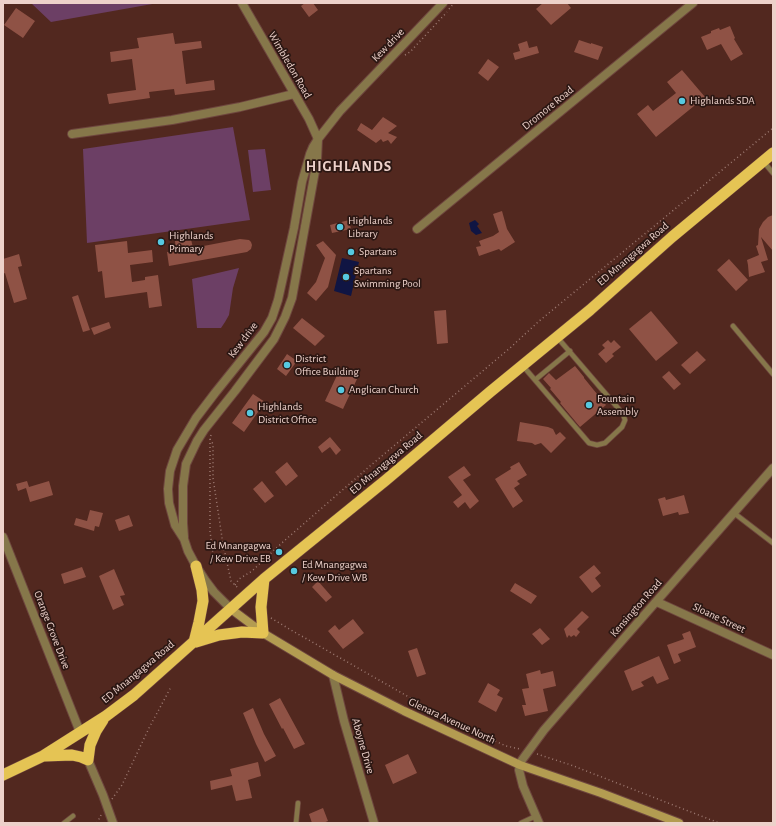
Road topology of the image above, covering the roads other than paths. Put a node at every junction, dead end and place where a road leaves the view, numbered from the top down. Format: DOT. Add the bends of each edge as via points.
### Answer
graph roads {
  1 [pos="242,3"];
  2 [pos="443,3"];
  3 [pos="693,3"];
  4 [pos="294,94"];
  5 [pos="72,134"];
  6 [pos="318,139"];
  7 [pos="773,153"];
  8 [pos="763,161"];
  9 [pos="773,173"];
  10 [pos="417,229"];
  11 [pos="733,326"];
  12 [pos="557,337"];
  13 [pos="570,351"];
  14 [pos="522,365"];
  15 [pos="773,374"];
  16 [pos="535,380"];
  17 [pos="773,468"];
  18 [pos="734,513"];
  19 [pos="3,537"];
  20 [pos="184,539"];
  21 [pos="773,543"];
  22 [pos="196,566"];
  23 [pos="264,579"];
  24 [pos="657,602"];
  25 [pos="232,609"];
  26 [pos="263,633"];
  27 [pos="194,642"];
  28 [pos="773,655"];
  29 [pos="333,675"];
  30 [pos="106,716"];
  31 [pos="80,732"];
  32 [pos="43,756"];
  33 [pos="88,760"];
  34 [pos="520,765"];
  35 [pos="3,775"];
  36 [pos="298,803"];
  37 [pos="73,816"];
  38 [pos="538,820"];
  39 [pos="64,823"];
  40 [pos="113,823"];
  41 [pos="296,823"];
  42 [pos="374,823"];
  43 [pos="521,823"];
  44 [pos="679,823"];
  1 -- 4 [label="street, Wimbledon Road"];
  2 -- 6 [label="street, Kew drive" via="340,111"];
  3 -- 10 [label="street, Dromore Road"];
  4 -- 5 [label="street" via="172,120"];
  4 -- 6 [label="street, Wimbledon Road"];
  6 -- 20 [label="street, Kew drive" via="317,160 292,298 274,339 204,430 186,464 182,486"];
  6 -- 20 [label="street, Kew drive" via="310,154 302,182 272,318 264,332 196,418 177,450 170,471 169,503 175,525"];
  7 -- 8 [label="highway, ED Mnangagwa Road"];
  8 -- 9 [label="lane"];
  8 -- 12 [label="highway, ED Mnangagwa Road"];
  11 -- 15 [label="lane"];
  12 -- 13 [label="lane"];
  12 -- 14 [label="highway, ED Mnangagwa Road"];
  13 -- 16 [label="lane"];
  13 -- 16 [label="lane" via="623,414 625,420 622,427 605,443 590,443"];
  14 -- 16 [label="lane"];
  14 -- 23 [label="highway, ED Mnangagwa Road"];
  17 -- 18 [label="street, Kensington Road"];
  18 -- 21 [label="lane"];
  18 -- 24 [label="street, Kensington Road"];
  19 -- 31 [label="street, Orange Grove Drive"];
  20 -- 22 [label="street, Kew drive"];
  22 -- 25 [label="street, Kew drive" via="214,592"];
  22 -- 27 [label="highway" via="203,601"];
  23 -- 25 [label="highway, ED Mnangagwa Road"];
  23 -- 26 [label="highway" via="261,607"];
  24 -- 28 [label="street, Sloane Street"];
  24 -- 34 [label="street, Kensington Road" via="544,730"];
  25 -- 26 [label="main road, Glenara Avenue North"];
  25 -- 27 [label="highway, ED Mnangagwa Road"];
  26 -- 27 [label="highway" via="242,632"];
  26 -- 29 [label="main road, Glenara Avenue North"];
  27 -- 30 [label="highway, ED Mnangagwa Road"];
  29 -- 34 [label="main road, Glenara Avenue North"];
  29 -- 42 [label="street, Aboyne Drive"];
  30 -- 31 [label="highway, ED Mnangagwa Road"];
  30 -- 33 [label="highway" via="96,731"];
  31 -- 32 [label="highway, ED Mnangagwa Road"];
  32 -- 33 [label="highway" via="72,755"];
  32 -- 35 [label="highway, ED Mnangagwa Road"];
  33 -- 40 [label="street"];
  34 -- 38 [label="street" via="523,786"];
  34 -- 44 [label="main road, Glenara Avenue North"];
  36 -- 41 [label="lane"];
  37 -- 39 [label="lane"];
  38 -- 43 [label="lane"];
}
